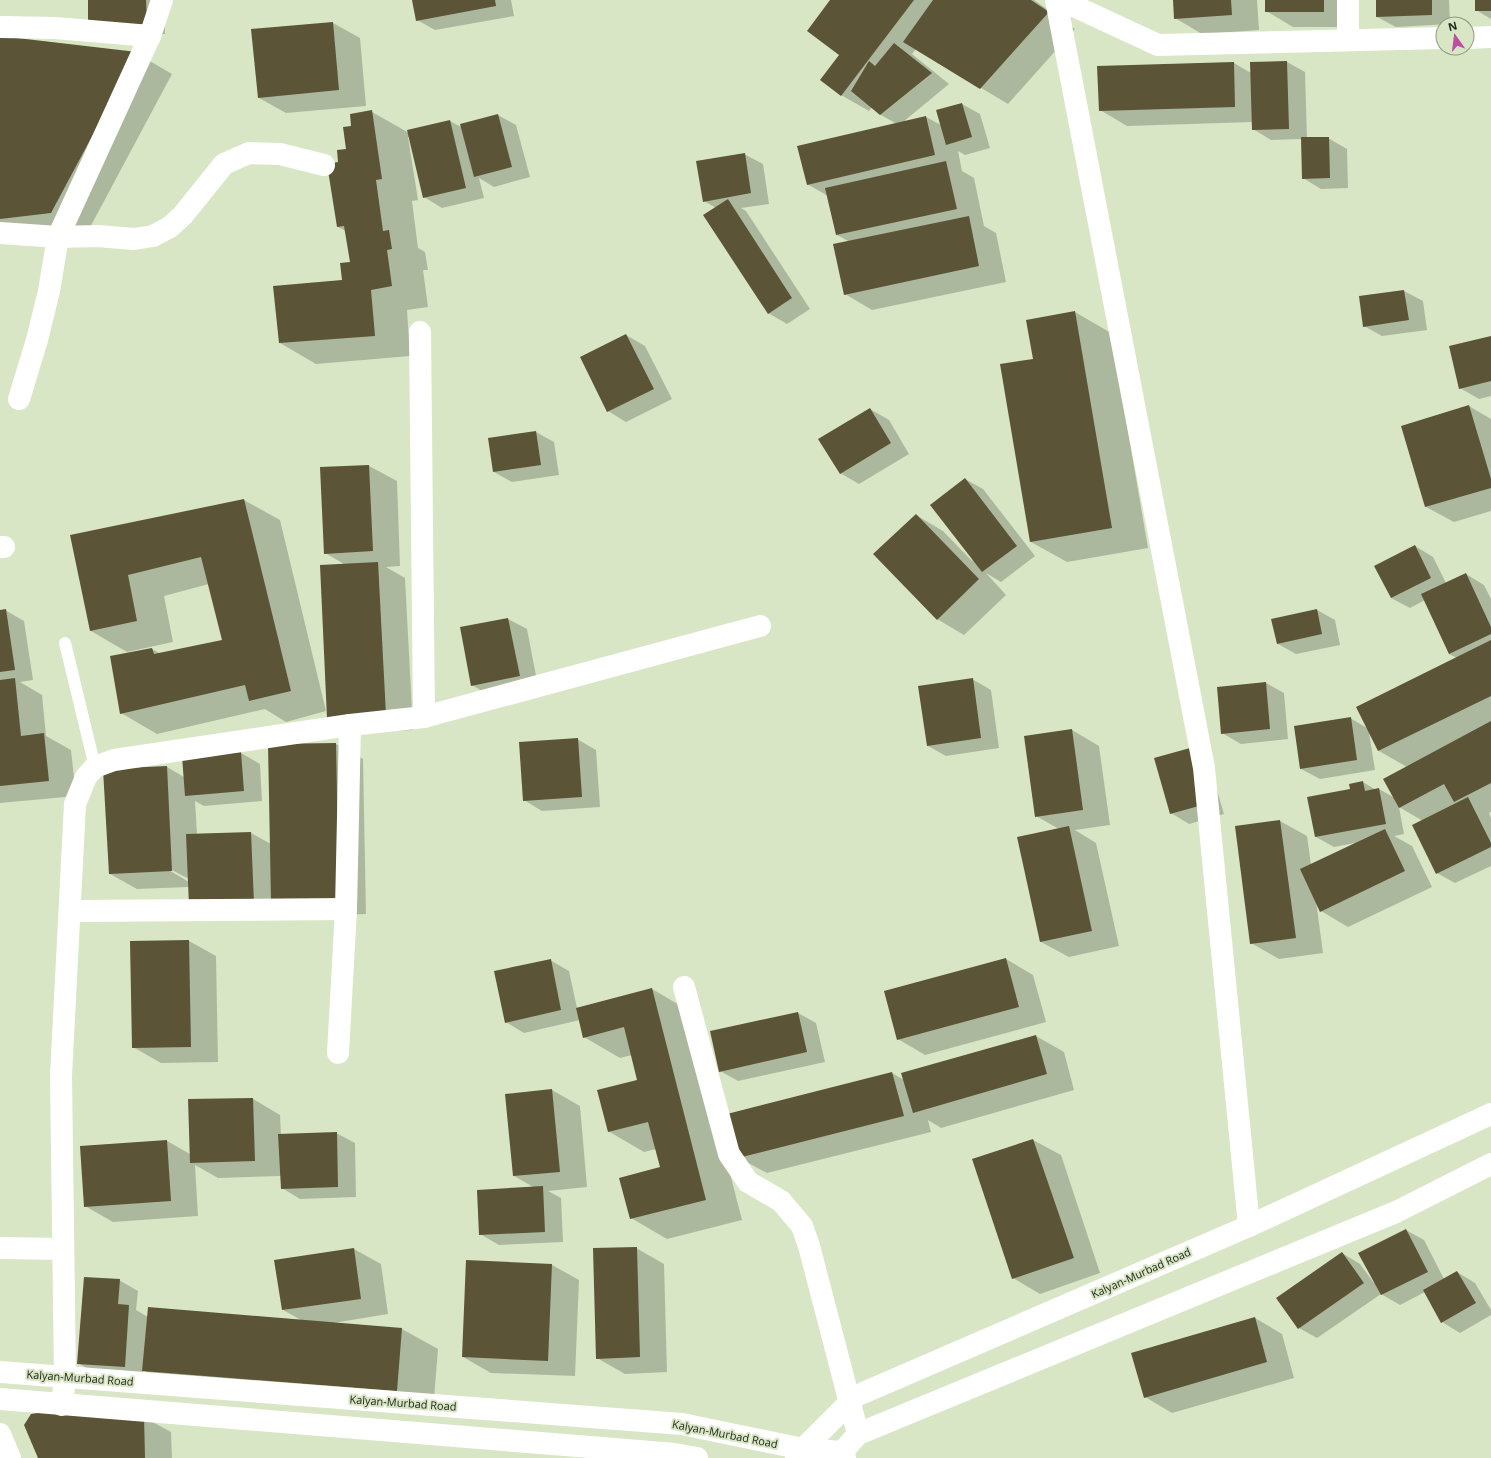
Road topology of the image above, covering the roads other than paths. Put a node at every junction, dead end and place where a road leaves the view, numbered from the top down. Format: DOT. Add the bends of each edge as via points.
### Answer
graph roads {
  1 [pos="162,0"];
  2 [pos="1056,0"];
  3 [pos="1061,0"];
  4 [pos="1348,0"];
  5 [pos="0,27"];
  6 [pos="150,36"];
  7 [pos="1491,37"];
  8 [pos="1435,38"];
  9 [pos="1475,38"];
  10 [pos="1348,40"];
  11 [pos="324,165"];
  12 [pos="0,233"];
  13 [pos="58,236"];
  14 [pos="420,332"];
  15 [pos="19,399"];
  16 [pos="760,626"];
  17 [pos="65,643"];
  18 [pos="424,717"];
  19 [pos="350,725"];
  20 [pos="95,767"];
  21 [pos="346,909"];
  22 [pos="70,910"];
  23 [pos="684,987"];
  24 [pos="338,1053"];
  25 [pos="1491,1114"];
  26 [pos="1491,1164"];
  27 [pos="1249,1226"];
  28 [pos="0,1248"];
  29 [pos="64,1249"];
  30 [pos="0,1372"];
  31 [pos="65,1377"];
  32 [pos="225,1389"];
  33 [pos="0,1399"];
  34 [pos="405,1403"];
  35 [pos="850,1403"];
  36 [pos="62,1405"];
  37 [pos="489,1410"];
  38 [pos="586,1416"];
  39 [pos="224,1417"];
  40 [pos="401,1432"];
  41 [pos="0,1434"];
  42 [pos="858,1434"];
  43 [pos="487,1439"];
  44 [pos="581,1446"];
  45 [pos="798,1453"];
  46 [pos="841,1456"];
  47 [pos="10,1458"];
  48 [pos="697,1458"];
  1 -- 6 [label="street"];
  2 -- 27 [label="street" via="1204,768"];
  3 -- 10 [label="street" via="1158,45"];
  4 -- 10 [label="street"];
  5 -- 6 [label="street" via="55,28"];
  6 -- 13 [label="street"];
  7 -- 9 [label="street"];
  8 -- 10 [label="street"];
  11 -- 13 [label="street" via="280,154 249,153 224,164 184,215 170,227 153,236 134,239"];
  12 -- 13 [label="street"];
  13 -- 15 [label="street" via="49,291"];
  14 -- 18 [label="street"];
  16 -- 18 [label="street"];
  17 -- 20 [label="lane"];
  18 -- 19 [label="street"];
  19 -- 20 [label="street" via="114,760"];
  19 -- 21 [label="street"];
  20 -- 22 [label="street" via="86,777 75,804"];
  21 -- 22 [label="street"];
  21 -- 24 [label="street"];
  22 -- 29 [label="street" via="61,1076"];
  23 -- 35 [label="street" via="729,1154 748,1182 781,1201 802,1226"];
  25 -- 27 [label="street, Kalyan-Murbad Road"];
  26 -- 42 [label="street, Kalyan-Murbad Road" via="1396,1212"];
  27 -- 35 [label="street, Kalyan-Murbad Road" via="856,1396"];
  28 -- 29 [label="street"];
  29 -- 31 [label="street"];
  30 -- 31 [label="street, Kalyan-Murbad Road"];
  31 -- 32 [label="street, Kalyan-Murbad Road"];
  31 -- 36 [label="street"];
  32 -- 34 [label="street, Kalyan-Murbad Road"];
  32 -- 39 [label="street"];
  33 -- 36 [label="street"];
  34 -- 37 [label="street, Kalyan-Murbad Road"];
  34 -- 40 [label="street"];
  35 -- 42 [label="street"];
  35 -- 45 [label="street, Kalyan-Murbad Road"];
  36 -- 39 [label="street"];
  37 -- 38 [label="street, Kalyan-Murbad Road"];
  37 -- 43 [label="street"];
  38 -- 44 [label="street"];
  38 -- 45 [label="street, Kalyan-Murbad Road" via="682,1424"];
  39 -- 40 [label="street"];
  40 -- 43 [label="street"];
  41 -- 47 [label="street"];
  42 -- 46 [label="street, Kalyan-Murbad Road"];
  43 -- 44 [label="street"];
  44 -- 48 [label="street"];
  45 -- 46 [label="street, Kalyan-Murbad Road"];
}
